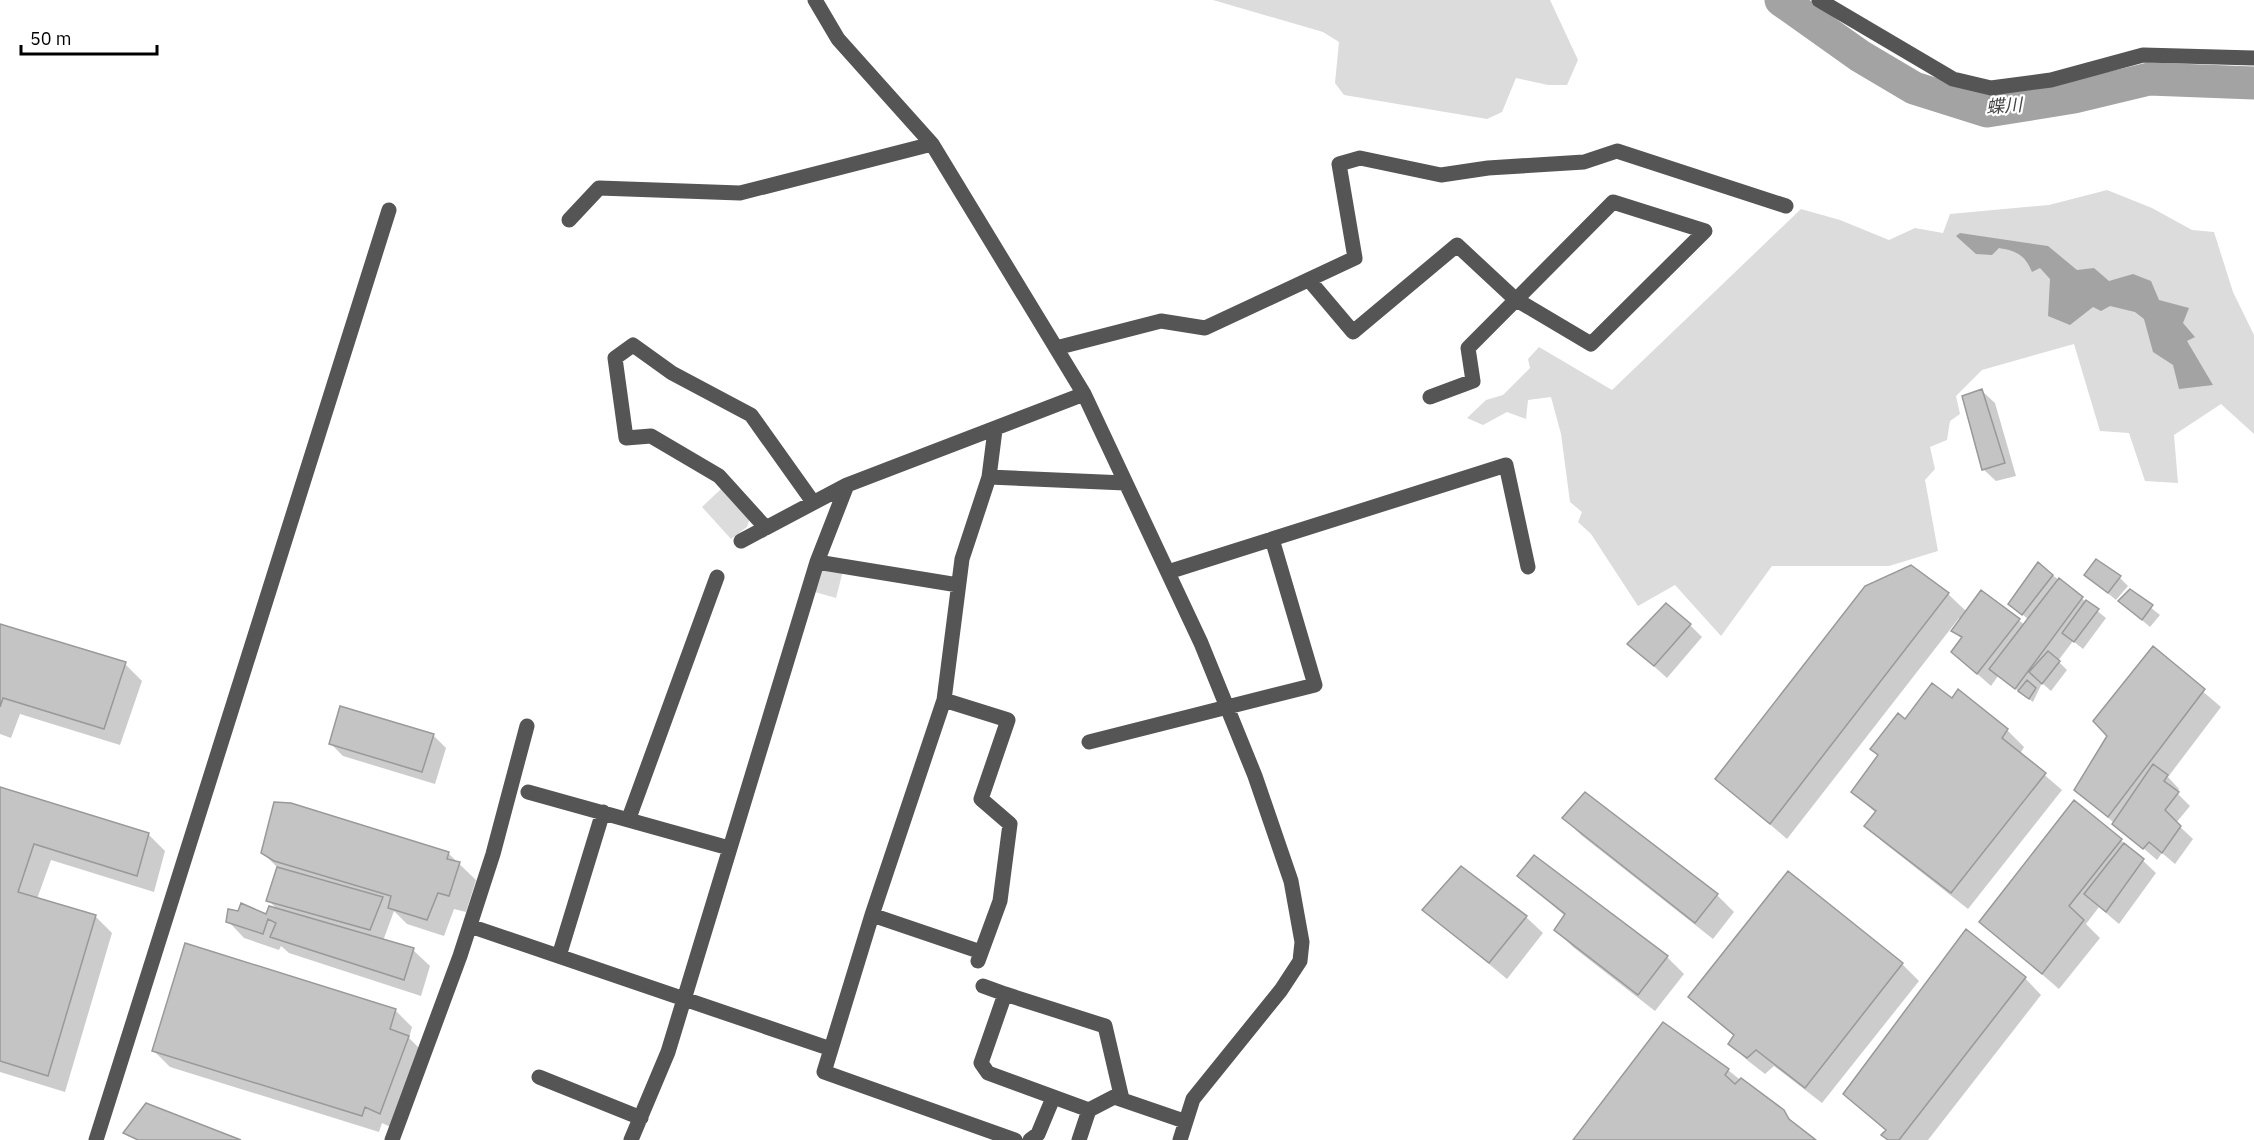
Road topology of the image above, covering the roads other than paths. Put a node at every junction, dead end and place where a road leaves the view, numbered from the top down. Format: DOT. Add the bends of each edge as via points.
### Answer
graph roads {
  1 [pos="815,0"];
  2 [pos="1819,0"];
  3 [pos="2254,58"];
  4 [pos="932,144"];
  5 [pos="1786,206"];
  6 [pos="389,210"];
  7 [pos="568,220"];
  8 [pos="1309,280"];
  9 [pos="1515,299"];
  10 [pos="1056,348"];
  11 [pos="1084,394"];
  12 [pos="1430,397"];
  13 [pos="994,430"];
  14 [pos="989,477"];
  15 [pos="1125,483"];
  16 [pos="847,485"];
  17 [pos="813,502"];
  18 [pos="766,528"];
  19 [pos="1272,539"];
  20 [pos="741,541"];
  21 [pos="817,562"];
  22 [pos="1528,567"];
  23 [pos="1168,572"];
  24 [pos="717,577"];
  25 [pos="958,585"];
  26 [pos="944,700"];
  27 [pos="1227,706"];
  28 [pos="527,726"];
  29 [pos="1089,742"];
  30 [pos="528,792"];
  31 [pos="603,812"];
  32 [pos="629,818"];
  33 [pos="729,848"];
  34 [pos="872,915"];
  35 [pos="470,926"];
  36 [pos="559,956"];
  37 [pos="983,986"];
  38 [pos="1005,994"];
  39 [pos="684,999"];
  40 [pos="831,1049"];
  41 [pos="539,1077"];
  42 [pos="1053,1098"];
  43 [pos="1122,1099"];
  44 [pos="1089,1110"];
  45 [pos="641,1118"];
  46 [pos="1185,1121"];
  47 [pos="634,1139"];
  48 [pos="96,1140"];
  49 [pos="392,1140"];
  50 [pos="1015,1140"];
  51 [pos="1030,1140"];
  52 [pos="1079,1140"];
  53 [pos="1180,1140"];
  1 -- 4 [label="street" via="838,39"];
  2 -- 3 [label="street" via="1953,79 1991,88 2051,80 2143,55"];
  4 -- 7 [label="street" via="740,193 599,188"];
  4 -- 10 [label="street"];
  5 -- 8 [label="street" via="1617,151 1584,162 1441,175 1360,158 1340,164 1355,258"];
  6 -- 48 [label="street"];
  8 -- 9 [label="street" via="1353,332 1457,245"];
  8 -- 10 [label="street" via="1205,328 1161,321"];
  9 -- 9 [label="street" via="1591,344 1705,231 1613,202"];
  9 -- 12 [label="street" via="1468,348 1473,381"];
  10 -- 11 [label="street"];
  11 -- 13 [label="street"];
  11 -- 15 [label="street"];
  13 -- 14 [label="street"];
  13 -- 16 [label="street"];
  14 -- 15 [label="street"];
  14 -- 25 [label="street" via="962,559"];
  15 -- 23 [label="street"];
  16 -- 17 [label="street"];
  16 -- 21 [label="street"];
  17 -- 18 [label="street"];
  17 -- 18 [label="street" via="751,415 672,373 633,345 615,358 626,438 651,436 719,476"];
  18 -- 20 [label="street"];
  19 -- 22 [label="street" via="1506,465"];
  19 -- 23 [label="street"];
  19 -- 27 [label="street" via="1315,685"];
  21 -- 25 [label="street"];
  21 -- 33 [label="street"];
  23 -- 27 [label="street"];
  24 -- 32 [label="street"];
  25 -- 26 [label="street"];
  26 -- 34 [label="street"];
  26 -- 34 [label="street" via="1008,720 981,799 1010,824 999,901 979,957"];
  27 -- 29 [label="street"];
  27 -- 46 [label="street" via="1291,881 1302,942 1300,961 1193,1099"];
  28 -- 35 [label="street"];
  30 -- 31 [label="street"];
  31 -- 32 [label="street"];
  31 -- 36 [label="street"];
  32 -- 33 [label="street"];
  33 -- 39 [label="street"];
  34 -- 40 [label="street"];
  35 -- 36 [label="street"];
  35 -- 49 [label="street"];
  36 -- 39 [label="street"];
  37 -- 38 [label="street"];
  38 -- 42 [label="street" via="981,1063 988,1073"];
  38 -- 43 [label="street" via="1105,1026"];
  39 -- 40 [label="street"];
  39 -- 45 [label="street"];
  40 -- 50 [label="street" via="824,1072"];
  41 -- 45 [label="street"];
  42 -- 44 [label="street"];
  42 -- 51 [label="street" via="1038,1134"];
  43 -- 44 [label="street" via="1114,1097"];
  43 -- 46 [label="street"];
  44 -- 52 [label="street"];
  45 -- 47 [label="street"];
  46 -- 53 [label="street"];
}
